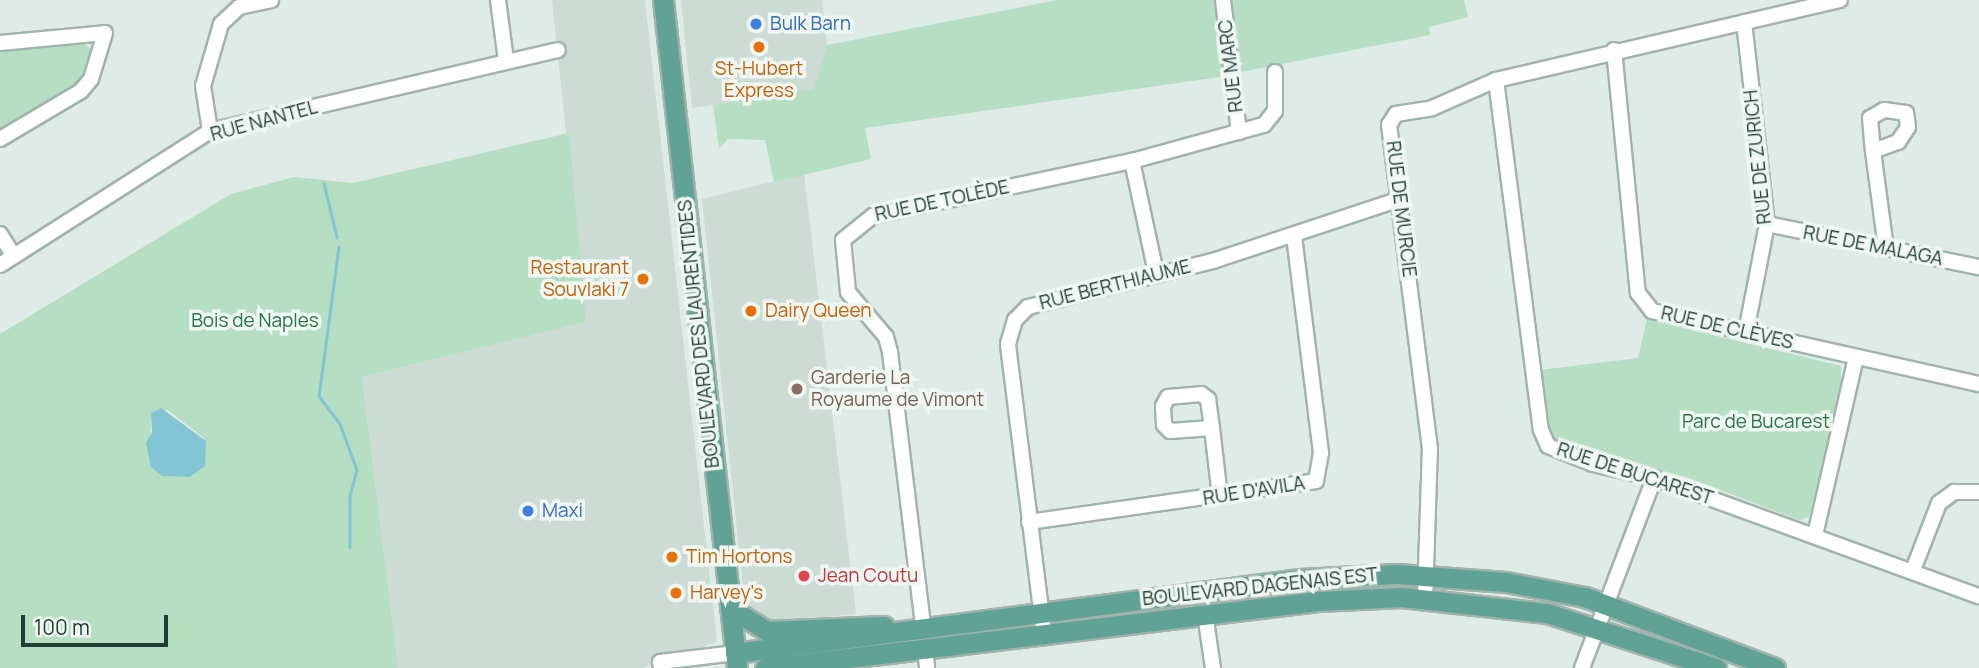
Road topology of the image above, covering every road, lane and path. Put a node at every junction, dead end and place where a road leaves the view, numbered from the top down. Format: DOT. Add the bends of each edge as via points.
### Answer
graph roads {
  1 [pos="271,0"];
  2 [pos="498,0"];
  3 [pos="663,0"];
  4 [pos="1223,0"];
  5 [pos="1840,0"];
  6 [pos="1744,22"];
  7 [pos="0,43"];
  8 [pos="558,50"];
  9 [pos="1614,50"];
  10 [pos="506,61"];
  11 [pos="1275,72"];
  12 [pos="1496,80"];
  13 [pos="211,131"];
  14 [pos="1239,132"];
  15 [pos="0,139"];
  16 [pos="1873,151"];
  17 [pos="1132,161"];
  18 [pos="1400,199"];
  19 [pos="1767,224"];
  20 [pos="0,234"];
  21 [pos="1294,236"];
  22 [pos="1886,248"];
  23 [pos="14,256"];
  24 [pos="0,265"];
  25 [pos="1979,267"];
  26 [pos="1156,273"];
  27 [pos="1746,332"];
  28 [pos="1856,358"];
  29 [pos="1979,384"];
  30 [pos="1212,428"];
  31 [pos="1654,478"];
  32 [pos="1979,492"];
  33 [pos="1220,497"];
  34 [pos="1029,522"];
  35 [pos="1815,535"];
  36 [pos="1913,570"];
  37 [pos="1426,575"];
  38 [pos="1979,596"];
  39 [pos="1425,598"];
  40 [pos="1606,603"];
  41 [pos="730,608"];
  42 [pos="1040,611"];
  43 [pos="1205,614"];
  44 [pos="916,626"];
  45 [pos="1597,627"];
  46 [pos="1044,634"];
  47 [pos="926,658"];
  48 [pos="736,660"];
  49 [pos="828,664"];
  50 [pos="661,665"];
  51 [pos="774,667"];
  52 [pos="1213,668"];
  53 [pos="1582,668"];
  54 [pos="1716,668"];
  55 [pos="1775,668"];
  1 -- 13 [label="street" via="239,7 221,24 203,86"];
  2 -- 10 [label="street"];
  3 -- 41 [label="main road, BOULEVARD DES LAURENTIDES"];
  4 -- 14 [label="street, RUE MARC"];
  5 -- 6 [label="street, RUE DE MURCIE"];
  6 -- 9 [label="street, RUE DE MURCIE"];
  6 -- 19 [label="street, RUE DE ZURICH"];
  7 -- 15 [label="street" via="105,33 91,79 80,91"];
  8 -- 10 [label="street, RUE NANTEL"];
  9 -- 12 [label="street, RUE DE MURCIE"];
  9 -- 27 [label="street, RUE DE CLÈVES" via="1638,293 1652,311"];
  10 -- 13 [label="street, RUE NANTEL"];
  11 -- 14 [label="street, RUE DE TOLÈDE" via="1276,111 1264,125"];
  12 -- 18 [label="street, RUE DE MURCIE" via="1432,108 1396,114 1389,125"];
  12 -- 31 [label="street, RUE DE BUCAREST" via="1541,430 1558,453"];
  13 -- 23 [label="street, RUE NANTEL"];
  14 -- 17 [label="street, RUE DE TOLÈDE"];
  16 -- 22 [label="street"];
  17 -- 26 [label="street"];
  17 -- 44 [label="street, RUE DE TOLÈDE" via="873,216 843,240 848,292 886,337 890,352"];
  18 -- 21 [label="street, RUE BERTHIAUME"];
  18 -- 37 [label="street, RUE DE MURCIE" via="1430,449"];
  19 -- 22 [label="street, RUE DE MALAGA"];
  19 -- 27 [label="street, RUE DE ZURICH"];
  20 -- 23 [label="street"];
  21 -- 26 [label="street, RUE BERTHIAUME"];
  21 -- 33 [label="street, RUE D'AVILA" via="1321,473 1304,487"];
  22 -- 25 [label="street, RUE DE MALAGA"];
  23 -- 24 [label="street, RUE NANTEL"];
  26 -- 34 [label="street, RUE BERTHIAUME" via="1028,307 1015,320 1008,344"];
  27 -- 28 [label="street, RUE DE CLÈVES"];
  28 -- 29 [label="street, RUE DE CLÈVES"];
  28 -- 35 [label="street"];
  30 -- 33 [label="street"];
  31 -- 35 [label="street, RUE DE BUCAREST"];
  31 -- 40 [label="street"];
  32 -- 36 [label="street" via="1954,492 1939,503"];
  33 -- 34 [label="street, RUE D'AVILA"];
  34 -- 42 [label="street, RUE BERTHIAUME"];
  35 -- 36 [label="street, RUE DE BUCAREST"];
  36 -- 38 [label="street, RUE DE BUCAREST"];
  37 -- 39 [label="street, RUE DE MURCIE"];
  37 -- 40 [label="main road, BOULEVARD DAGENAIS EST" via="1520,584"];
  37 -- 42 [label="main road, BOULEVARD DAGENAIS EST" via="1317,577"];
  39 -- 43 [label="main road, BOULEVARD DAGENAIS EST" via="1338,599"];
  39 -- 45 [label="main road, BOULEVARD DAGENAIS EST" via="1508,606"];
  40 -- 45 [label="street"];
  40 -- 55 [label="main road, BOULEVARD DAGENAIS EST"];
  41 -- 44 [label="main road" via="767,631 852,624"];
  41 -- 48 [label="main road, BOULEVARD DES LAURENTIDES"];
  42 -- 44 [label="main road, BOULEVARD DAGENAIS EST"];
  42 -- 46 [label="street, RUE BERTHIAUME"];
  43 -- 46 [label="main road, BOULEVARD DAGENAIS EST"];
  43 -- 52 [label="street"];
  44 -- 48 [label="main road, BOULEVARD DAGENAIS EST"];
  45 -- 53 [label="street"];
  45 -- 54 [label="main road, BOULEVARD DAGENAIS EST"];
  46 -- 47 [label="main road, BOULEVARD DAGENAIS EST"];
  47 -- 49 [label="main road, BOULEVARD DAGENAIS EST"];
  48 -- 50 [label="street"];
  49 -- 51 [label="main road, BOULEVARD DAGENAIS EST"];
}
